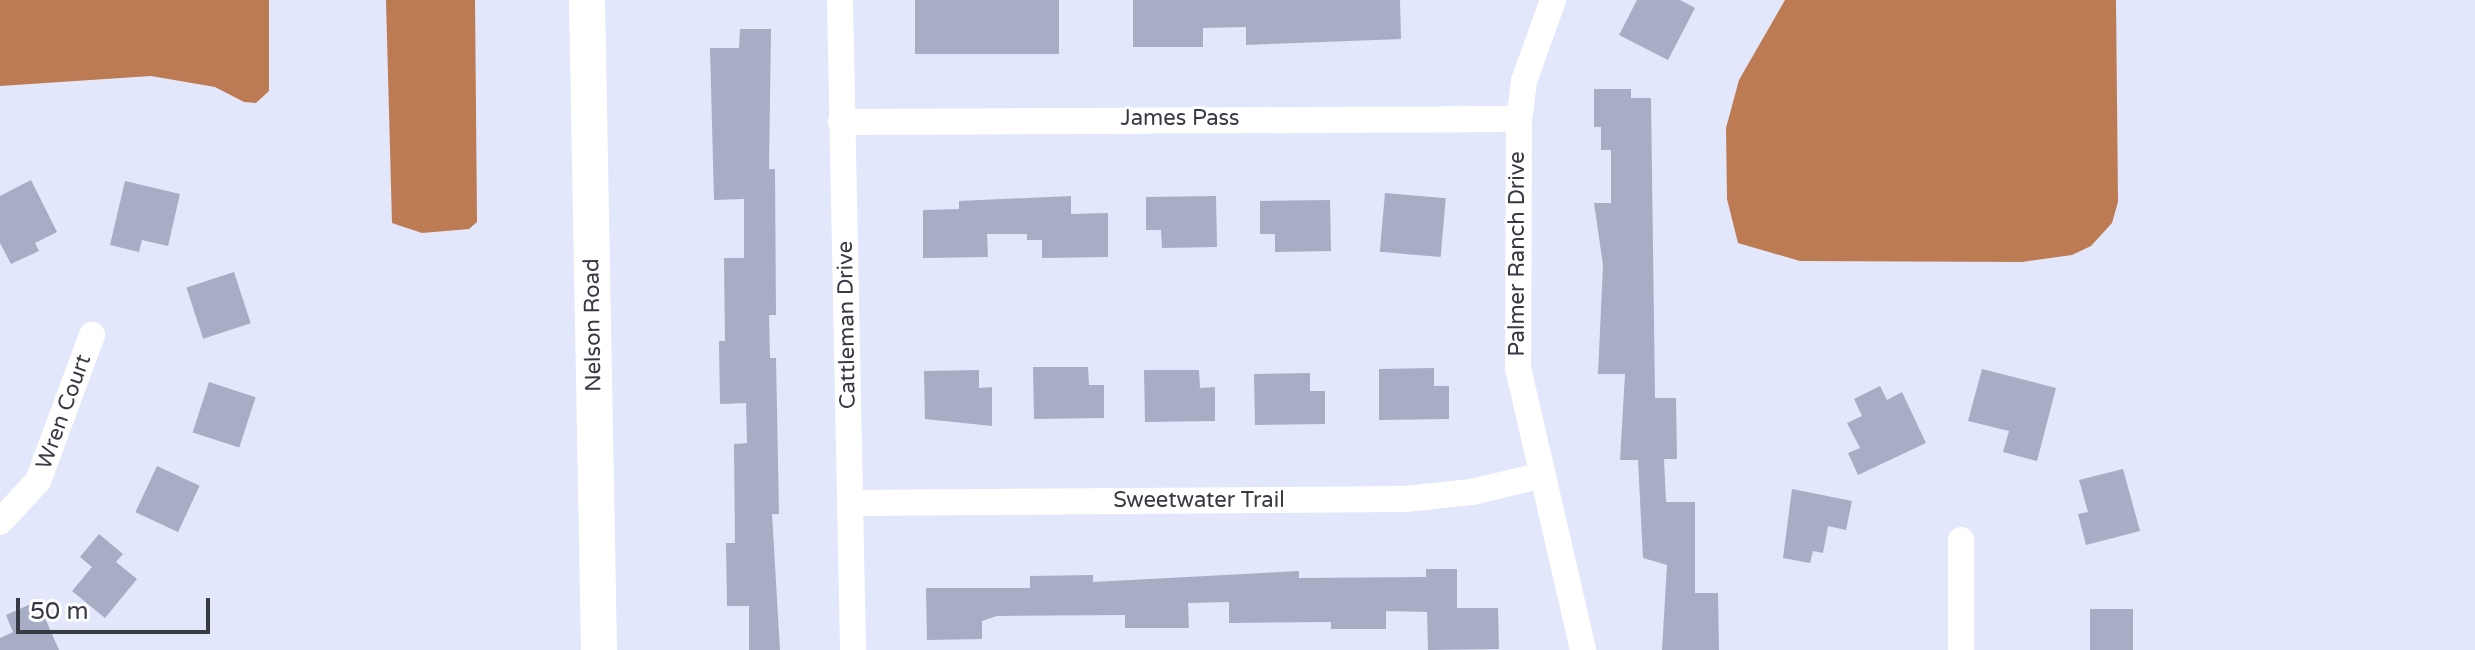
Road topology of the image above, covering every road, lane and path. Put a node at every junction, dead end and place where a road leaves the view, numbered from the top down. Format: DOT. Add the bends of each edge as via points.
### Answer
graph roads {
  1 [pos="587,0"];
  2 [pos="840,0"];
  3 [pos="1553,0"];
  4 [pos="1519,119"];
  5 [pos="841,122"];
  6 [pos="92,335"];
  7 [pos="1543,475"];
  8 [pos="851,503"];
  9 [pos="0,522"];
  10 [pos="1961,540"];
  11 [pos="599,650"];
  12 [pos="853,650"];
  13 [pos="1583,650"];
  14 [pos="1961,650"];
  1 -- 11 [label="street, Nelson Road"];
  2 -- 5 [label="street, Cattleman Drive"];
  3 -- 4 [label="street, Palmer Ranch Drive" via="1524,81"];
  4 -- 5 [label="street, James Pass"];
  4 -- 7 [label="street, Palmer Ranch Drive" via="1518,368"];
  5 -- 8 [label="street, Cattleman Drive"];
  6 -- 9 [label="street, Wren Court" via="38,481"];
  7 -- 8 [label="street, Sweetwater Trail" via="1405,499"];
  7 -- 13 [label="street, Palmer Ranch Drive"];
  8 -- 12 [label="street, Cattleman Drive"];
  10 -- 14 [label="street"];
}
